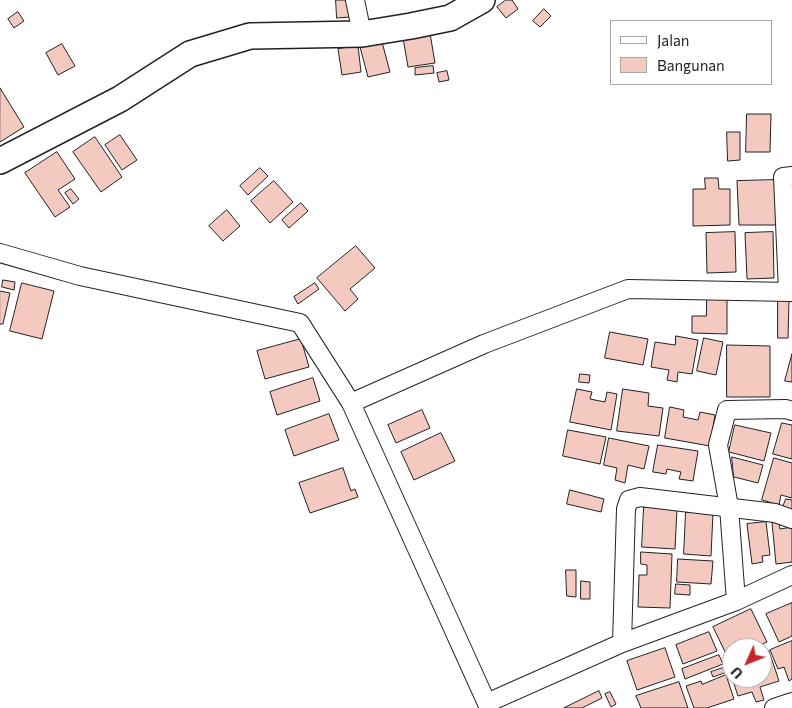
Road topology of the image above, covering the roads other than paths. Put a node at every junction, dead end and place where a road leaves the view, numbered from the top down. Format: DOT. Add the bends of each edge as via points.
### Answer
graph roads {
  1 [pos="355,0"];
  2 [pos="482,0"];
  3 [pos="362,34"];
  4 [pos="0,161"];
  5 [pos="792,176"];
  6 [pos="0,253"];
  7 [pos="790,291"];
  8 [pos="351,404"];
  9 [pos="792,411"];
  10 [pos="729,507"];
  11 [pos="792,519"];
  12 [pos="792,575"];
  13 [pos="736,601"];
  14 [pos="622,643"];
  15 [pos="792,702"];
  16 [pos="488,705"];
  17 [pos="774,708"];
  1 -- 3 [label="street"];
  2 -- 3 [label="street" via="450,18"];
  3 -- 4 [label="street" via="250,36 190,54 120,99"];
  5 -- 7 [label="street" via="783,177"];
  6 -- 8 [label="street" via="80,276 300,322"];
  7 -- 8 [label="street" via="628,289 484,344"];
  8 -- 16 [label="street"];
  9 -- 10 [label="street" via="727,410 718,446"];
  10 -- 11 [label="street" via="776,513"];
  10 -- 13 [label="street"];
  10 -- 14 [label="street" via="640,496 628,500"];
  12 -- 13 [label="street"];
  13 -- 14 [label="street"];
  14 -- 16 [label="street"];
  15 -- 17 [label="street"];
}
